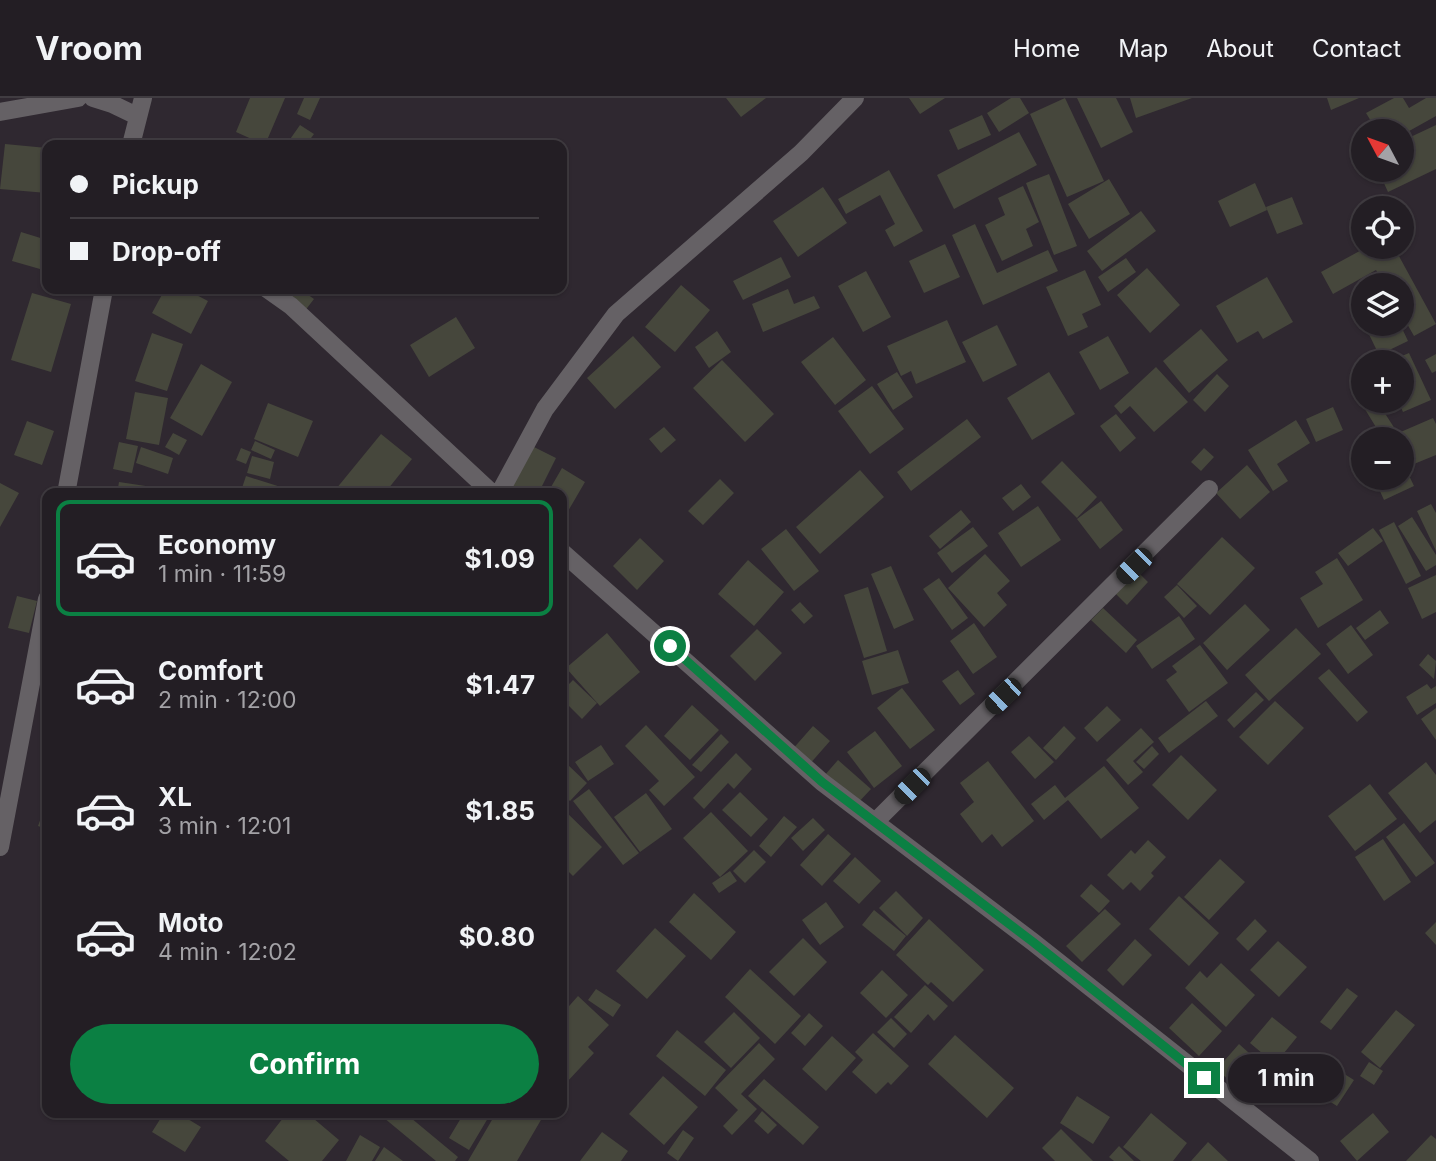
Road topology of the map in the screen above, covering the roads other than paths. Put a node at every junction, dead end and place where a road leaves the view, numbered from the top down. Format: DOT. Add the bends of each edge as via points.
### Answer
graph roads {
  1 [pos="78,98"];
  2 [pos="93,98"];
  3 [pos="143,98"];
  4 [pos="855,98"];
  5 [pos="0,112"];
  6 [pos="137,117"];
  7 [pos="132,140"];
  8 [pos="103,294"];
  9 [pos="274,294"];
  10 [pos="67,488"];
  11 [pos="487,488"];
  12 [pos="502,488"];
  13 [pos="1209,489"];
  14 [pos="567,556"];
  15 [pos="42,625"];
  16 [pos="875,822"];
  17 [pos="0,847"];
  18 [pos="1310,1161"];
  1 -- 5 [label="street"];
  2 -- 6 [label="street"];
  3 -- 6 [label="street"];
  4 -- 12 [label="street" via="801,153 616,314 545,409"];
  6 -- 7 [label="street"];
  8 -- 10 [label="street"];
  9 -- 11 [label="street"];
  13 -- 16 [label="street"];
  14 -- 16 [label="street" via="822,782"];
  15 -- 17 [label="street"];
  16 -- 18 [label="street"];
}
